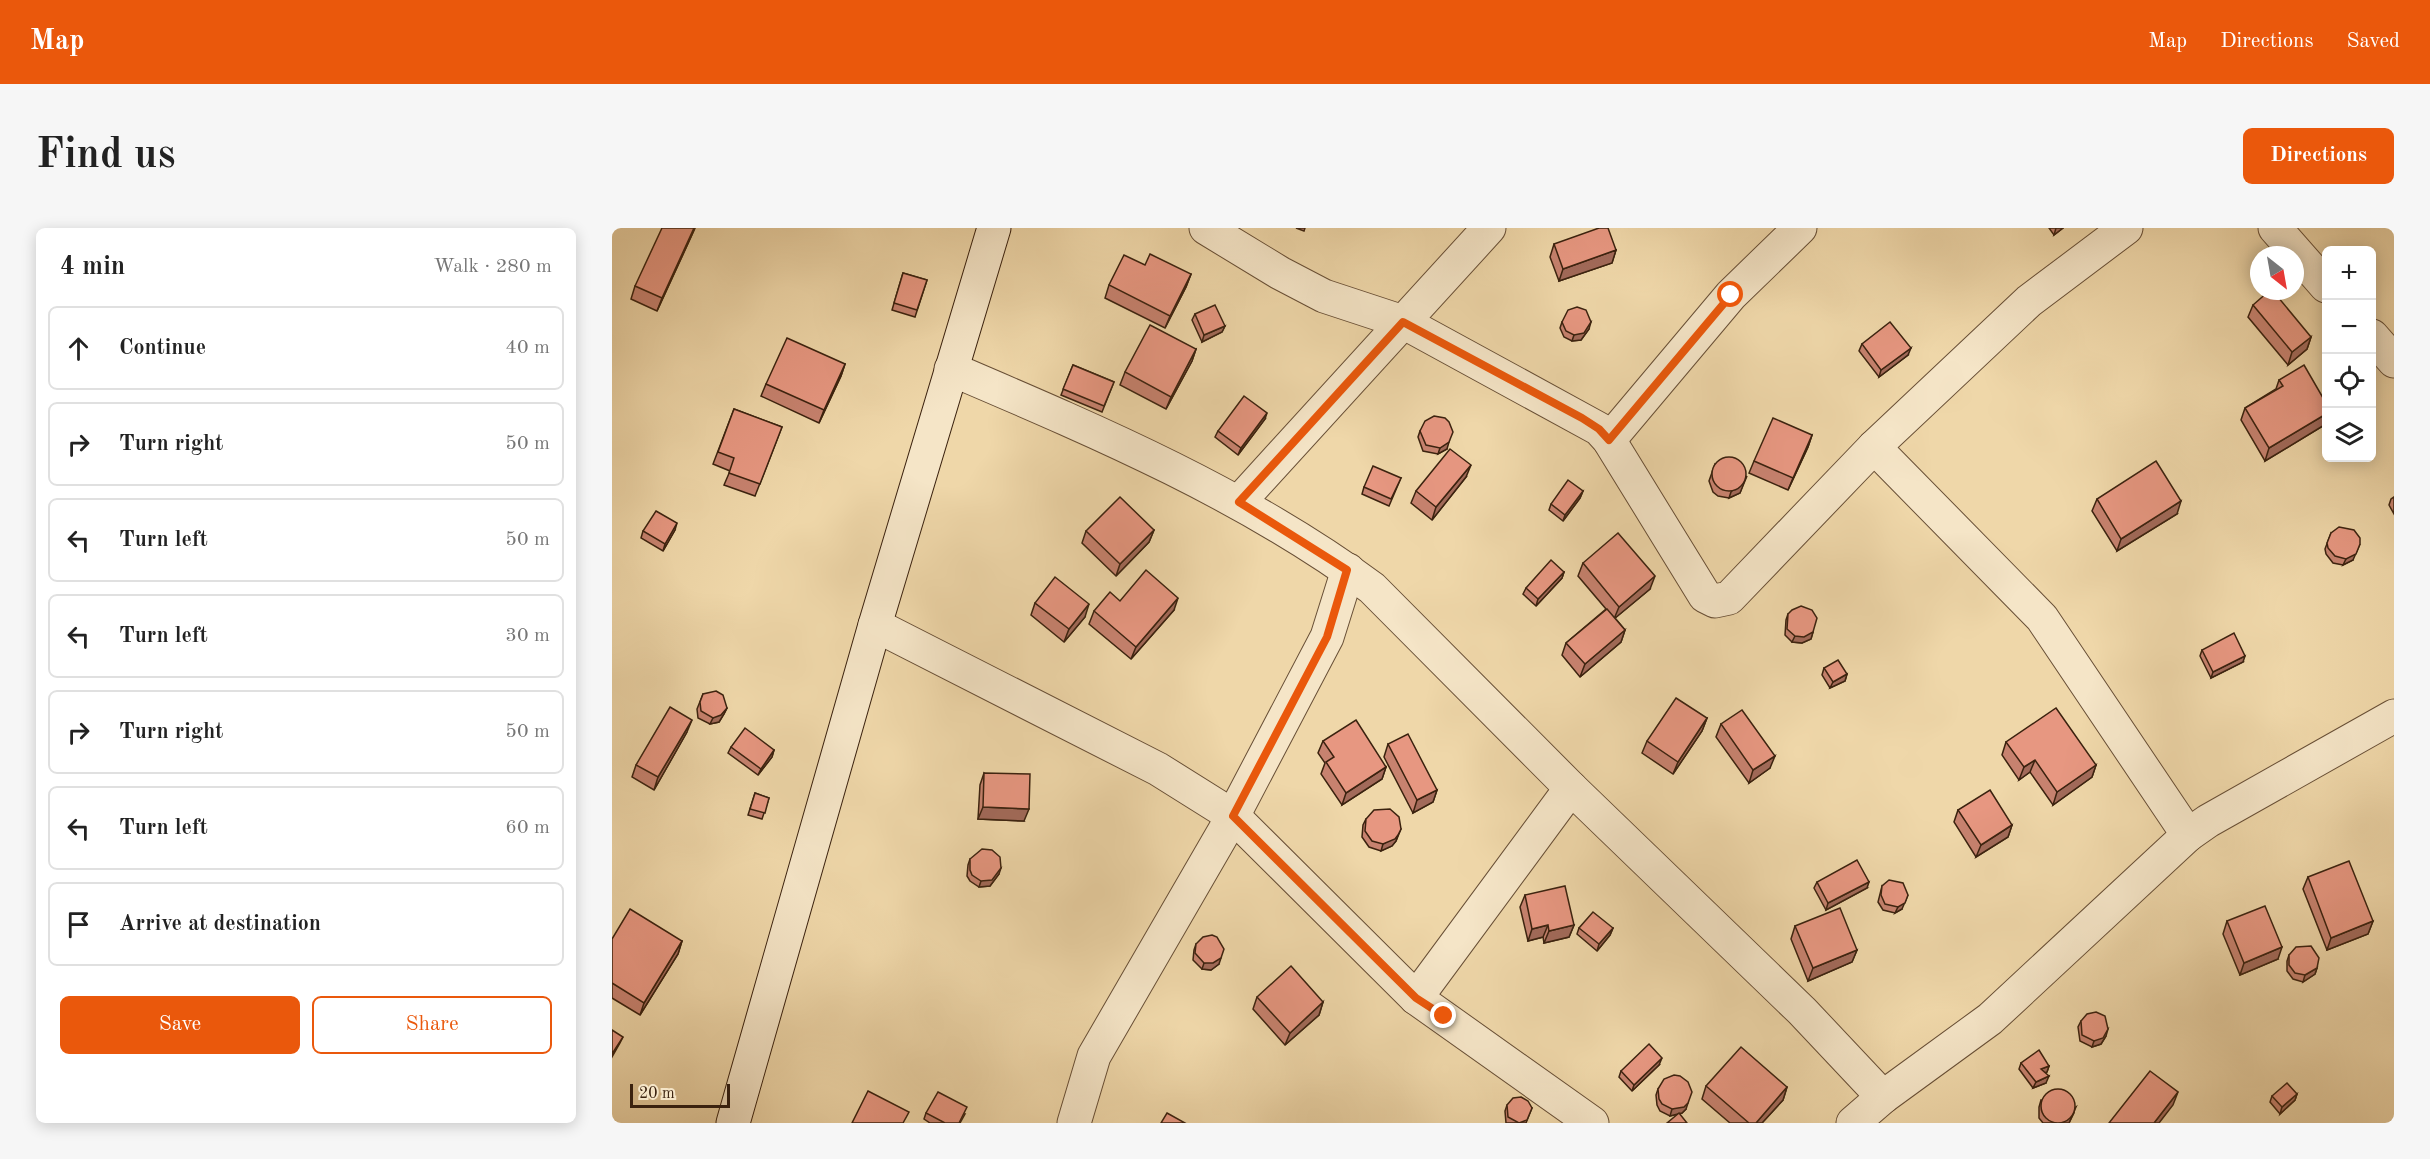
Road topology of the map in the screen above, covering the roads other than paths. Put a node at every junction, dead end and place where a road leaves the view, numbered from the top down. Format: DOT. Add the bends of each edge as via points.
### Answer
graph roads {
  1 [pos="994,228"];
  2 [pos="1206,228"];
  3 [pos="1489,228"];
  4 [pos="1800,228"];
  5 [pos="2126,228"];
  6 [pos="2275,228"];
  7 [pos="2322,281"];
  8 [pos="1403,322"];
  9 [pos="2376,341"];
  10 [pos="2394,361"];
  11 [pos="951,369"];
  12 [pos="1609,440"];
  13 [pos="1874,447"];
  14 [pos="1239,502"];
  15 [pos="1347,570"];
  16 [pos="874,625"];
  17 [pos="2394,716"];
  18 [pos="1570,788"];
  19 [pos="1233,816"];
  20 [pos="2188,835"];
  21 [pos="1416,998"];
  22 [pos="1883,1097"];
  23 [pos="733,1123"];
  24 [pos="1074,1123"];
  25 [pos="1592,1123"];
  26 [pos="1853,1123"];
  1 -- 11 [label="street"];
  2 -- 8 [label="street" via="1324,296"];
  3 -- 8 [label="street"];
  4 -- 12 [label="street" via="1731,295"];
  5 -- 13 [label="street" via="2029,301"];
  6 -- 7 [label="street"];
  8 -- 12 [label="street" via="1582,418"];
  8 -- 14 [label="street"];
  9 -- 10 [label="street"];
  11 -- 14 [label="street" via="1069,420"];
  11 -- 16 [label="street"];
  12 -- 13 [label="street" via="1705,596 1715,601 1729,598"];
  13 -- 20 [label="street" via="2042,618"];
  14 -- 15 [label="street"];
  15 -- 18 [label="street" via="1372,588"];
  15 -- 19 [label="street" via="1327,637"];
  16 -- 19 [label="street" via="1158,769"];
  16 -- 23 [label="street"];
  17 -- 20 [label="street"];
  18 -- 21 [label="street"];
  18 -- 22 [label="street" via="1802,1011"];
  19 -- 21 [label="street"];
  19 -- 24 [label="street" via="1094,1056"];
  20 -- 22 [label="street" via="1990,1019"];
  21 -- 25 [label="street"];
  22 -- 26 [label="street"];
}
